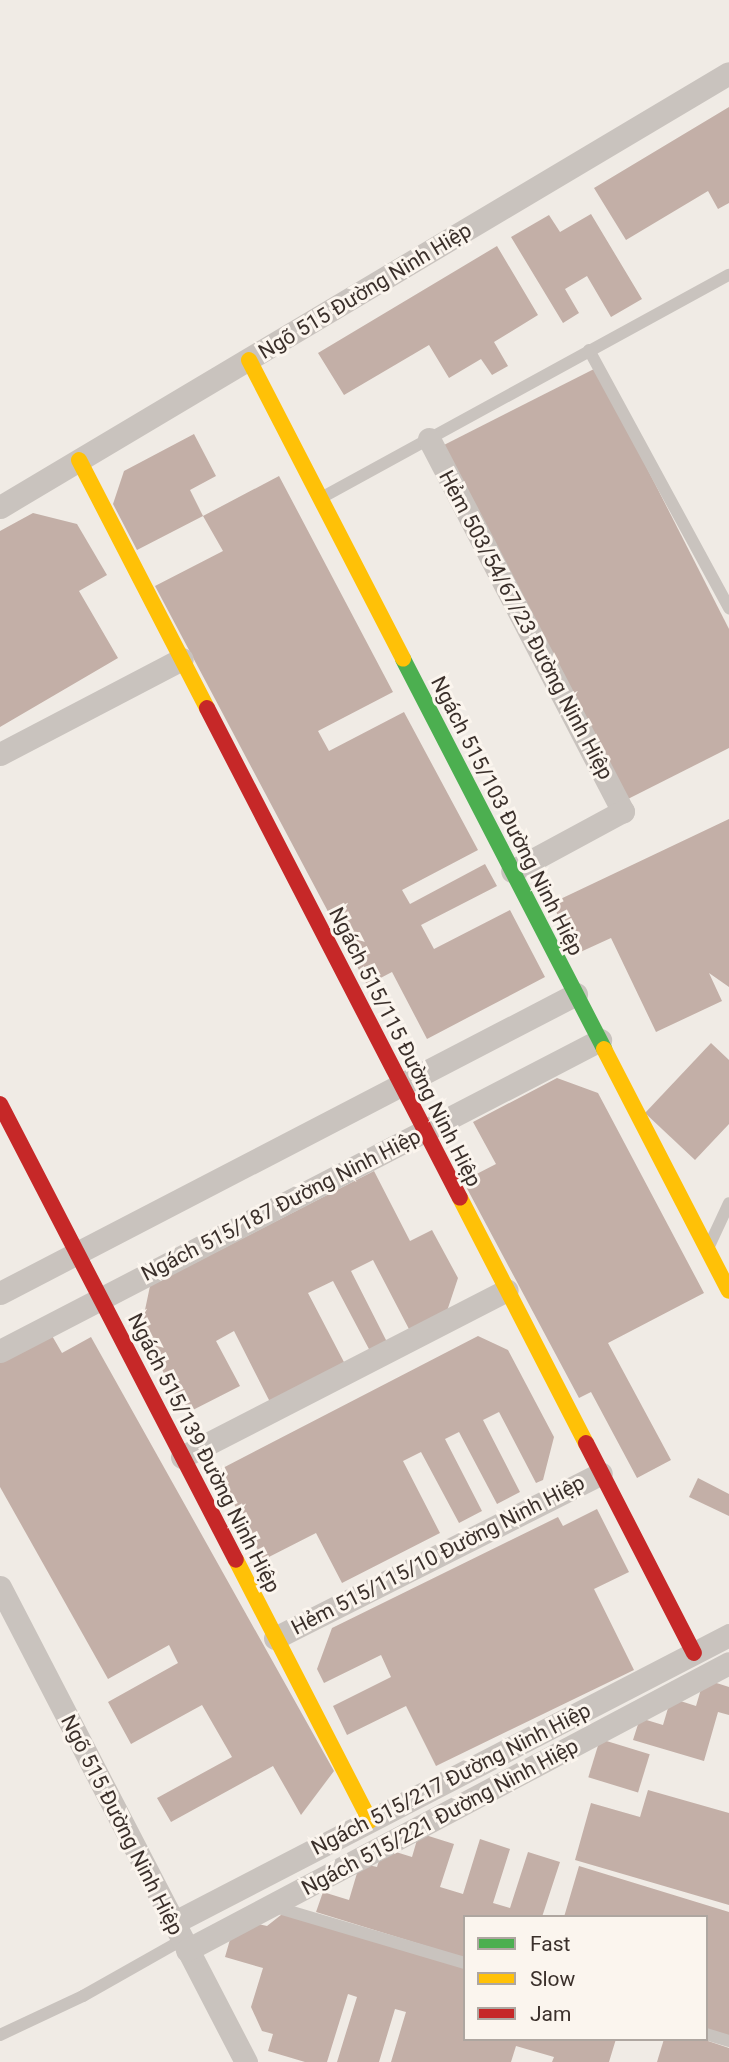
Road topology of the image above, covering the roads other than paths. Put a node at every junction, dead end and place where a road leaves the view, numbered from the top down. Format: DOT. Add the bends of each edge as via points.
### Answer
graph roads {
  1 [pos="729,73"];
  2 [pos="729,275"];
  3 [pos="589,350"];
  4 [pos="249,360"];
  5 [pos="429,439"];
  6 [pos="79,460"];
  7 [pos="320,498"];
  8 [pos="0,507"];
  9 [pos="729,608"];
  10 [pos="182,659"];
  11 [pos="0,754"];
  12 [pos="512,871"];
  13 [pos="576,994"];
  14 [pos="600,1040"];
  15 [pos="401,1084"];
  16 [pos="0,1104"];
  17 [pos="425,1131"];
  18 [pos="729,1203"];
  19 [pos="707,1249"];
  20 [pos="77,1253"];
  21 [pos="507,1290"];
  22 [pos="729,1291"];
  23 [pos="0,1293"];
  24 [pos="100,1299"];
  25 [pos="0,1351"];
  26 [pos="182,1457"];
  27 [pos="601,1473"];
  28 [pos="0,1587"];
  29 [pos="729,1635"];
  30 [pos="275,1638"];
  31 [pos="695,1653"];
  32 [pos="729,1663"];
  33 [pos="370,1821"];
  34 [pos="272,1906"];
  35 [pos="181,1938"];
  36 [pos="463,1961"];
  37 [pos="0,2035"];
  38 [pos="708,2035"];
  39 [pos="729,2041"];
  40 [pos="246,2062"];
  1 -- 4 [label="street, Ngõ 515 Đường Ninh Hiệp"];
  2 -- 3 [label="lane"];
  3 -- 5 [label="lane"];
  3 -- 9 [label="lane"];
  4 -- 6 [label="street, Ngõ 515 Đường Ninh Hiệp"];
  4 -- 7 [label="street, Ngách 515/103 Đường Ninh Hiệp"];
  5 -- 7 [label="lane"];
  5 -- 12 [label="street, Hẻm 503/54/67/23 Đường Ninh Hiệp" via="623,811"];
  6 -- 8 [label="street, Ngõ 515 Đường Ninh Hiệp"];
  6 -- 10 [label="street, Ngách 515/115 Đường Ninh Hiệp"];
  7 -- 12 [label="street, Ngách 515/103 Đường Ninh Hiệp"];
  10 -- 11 [label="street"];
  10 -- 15 [label="street, Ngách 515/115 Đường Ninh Hiệp"];
  12 -- 13 [label="street, Ngách 515/103 Đường Ninh Hiệp"];
  13 -- 14 [label="street, Ngách 515/103 Đường Ninh Hiệp"];
  13 -- 15 [label="street"];
  14 -- 17 [label="street, Ngách 515/187 Đường Ninh Hiệp"];
  14 -- 19 [label="street, Ngách 515/103 Đường Ninh Hiệp"];
  15 -- 17 [label="street, Ngách 515/115 Đường Ninh Hiệp"];
  15 -- 20 [label="street"];
  16 -- 20 [label="street, Ngách 515/139 Đường Ninh Hiệp"];
  17 -- 21 [label="street, Ngách 515/115 Đường Ninh Hiệp"];
  17 -- 24 [label="street, Ngách 515/187 Đường Ninh Hiệp"];
  18 -- 19 [label="lane"];
  19 -- 22 [label="street, Ngách 515/103 Đường Ninh Hiệp"];
  20 -- 23 [label="street"];
  20 -- 24 [label="street, Ngách 515/139 Đường Ninh Hiệp"];
  21 -- 26 [label="street"];
  21 -- 27 [label="street, Ngách 515/115 Đường Ninh Hiệp"];
  24 -- 25 [label="street, Ngách 515/187 Đường Ninh Hiệp"];
  24 -- 26 [label="street, Ngách 515/139 Đường Ninh Hiệp"];
  26 -- 30 [label="street, Ngách 515/139 Đường Ninh Hiệp"];
  27 -- 30 [label="street, Hẻm 515/115/10 Đường Ninh Hiệp"];
  27 -- 31 [label="street, Ngách 515/115 Đường Ninh Hiệp"];
  28 -- 35 [label="street, Ngõ 515 Đường Ninh Hiệp"];
  29 -- 31 [label="street, Ngách 515/217 Đường Ninh Hiệp"];
  30 -- 33 [label="street, Ngách 515/139 Đường Ninh Hiệp"];
  31 -- 33 [label="street, Ngách 515/217 Đường Ninh Hiệp"];
  32 -- 34 [label="street, Ngách 515/221 Đường Ninh Hiệp"];
  33 -- 35 [label="street, Ngách 515/217 Đường Ninh Hiệp"];
  34 -- 35 [label="street, Ngách 515/221 Đường Ninh Hiệp"];
  34 -- 36 [label="lane"];
  35 -- 37 [label="lane" via="83,1996"];
  35 -- 40 [label="street, Ngõ 515 Đường Ninh Hiệp"];
  38 -- 39 [label="lane"];
}
